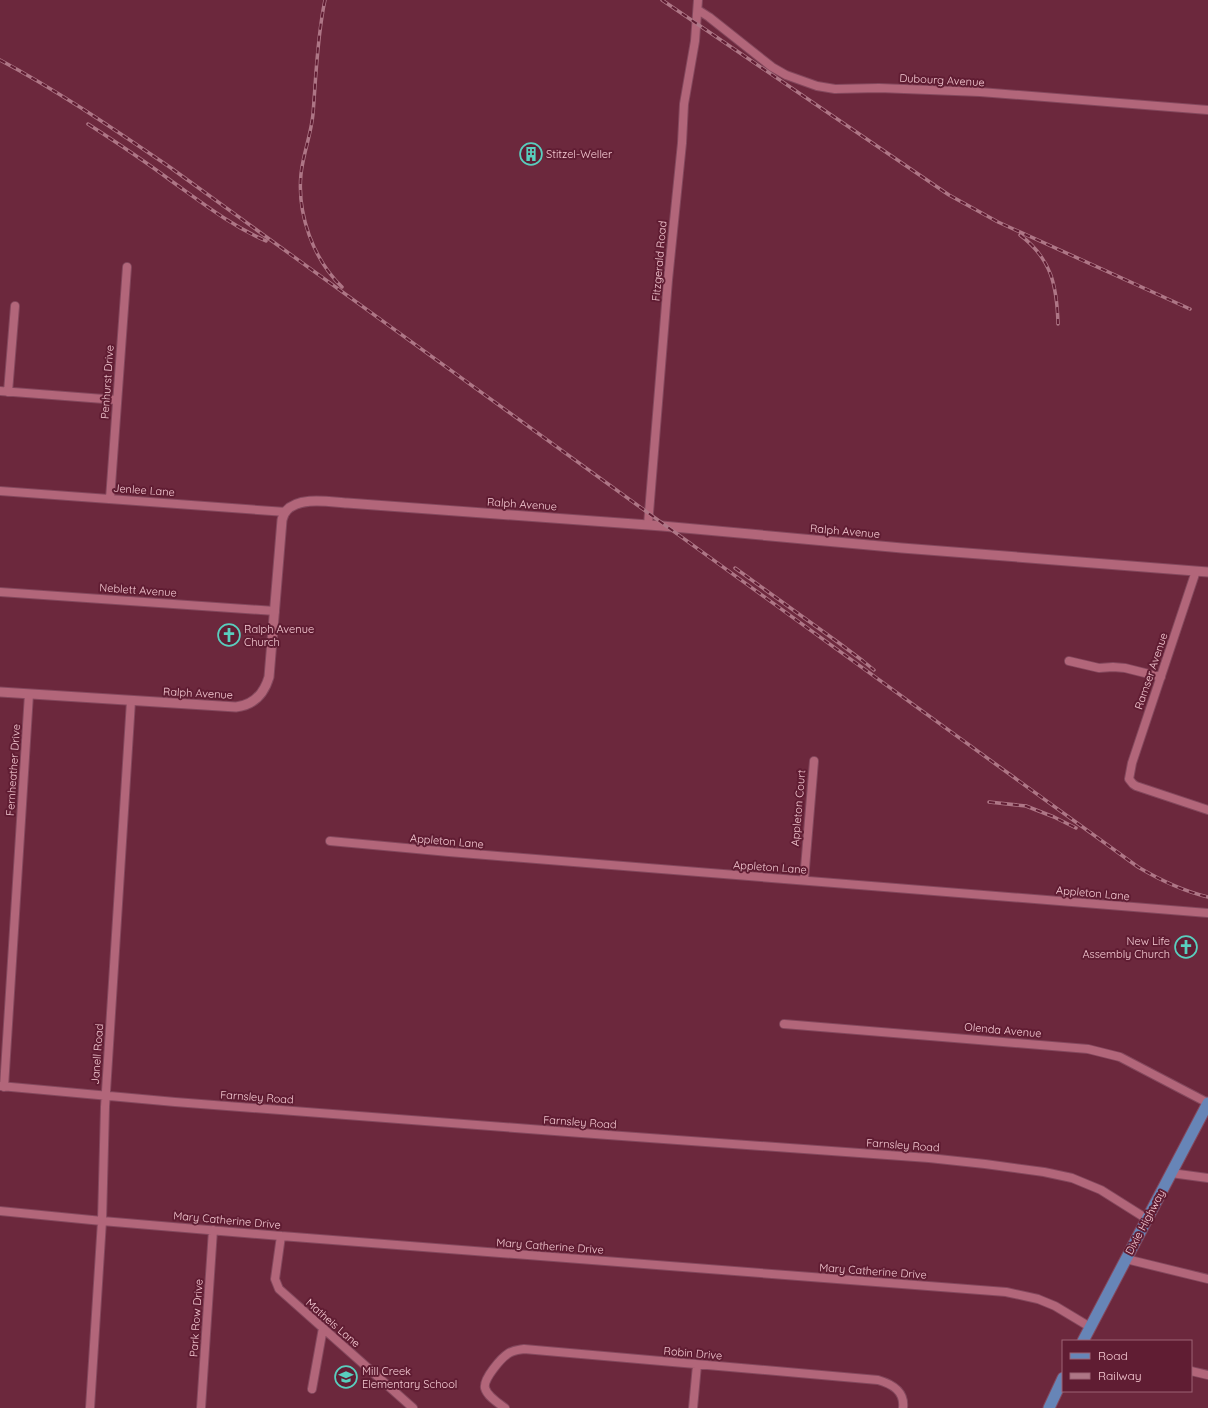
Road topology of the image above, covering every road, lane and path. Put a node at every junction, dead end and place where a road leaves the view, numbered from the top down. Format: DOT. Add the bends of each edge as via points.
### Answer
graph roads {
  1 [pos="698,0"];
  2 [pos="698,10"];
  3 [pos="1208,110"];
  4 [pos="127,267"];
  5 [pos="15,306"];
  6 [pos="4,392"];
  7 [pos="117,400"];
  8 [pos="0,491"];
  9 [pos="110,499"];
  10 [pos="286,512"];
  11 [pos="648,525"];
  12 [pos="1196,571"];
  13 [pos="1208,572"];
  14 [pos="0,592"];
  15 [pos="275,611"];
  16 [pos="1069,661"];
  17 [pos="1161,677"];
  18 [pos="0,692"];
  19 [pos="29,694"];
  20 [pos="131,701"];
  21 [pos="814,761"];
  22 [pos="1208,810"];
  23 [pos="330,842"];
  24 [pos="804,880"];
  25 [pos="1208,913"];
  26 [pos="784,1024"];
  27 [pos="2,1087"];
  28 [pos="106,1096"];
  29 [pos="1208,1103"];
  30 [pos="1171,1173"];
  31 [pos="1208,1178"];
  32 [pos="0,1211"];
  33 [pos="1147,1219"];
  34 [pos="102,1221"];
  35 [pos="213,1230"];
  36 [pos="281,1236"];
  37 [pos="1126,1259"];
  38 [pos="1208,1279"];
  39 [pos="1090,1327"];
  40 [pos="323,1328"];
  41 [pos="1084,1340"];
  42 [pos="697,1365"];
  43 [pos="1192,1371"];
  44 [pos="1208,1375"];
  45 [pos="1062,1380"];
  46 [pos="312,1389"];
  47 [pos="90,1408"];
  48 [pos="201,1408"];
  49 [pos="414,1408"];
  50 [pos="504,1408"];
  51 [pos="693,1408"];
  52 [pos="903,1408"];
  53 [pos="1049,1408"];
  1 -- 2 [label="street, Fitzgerald Road"];
  2 -- 3 [label="street, Dubourg Avenue" via="772,67 792,78 816,86 835,89 885,88 980,92"];
  2 -- 11 [label="street, Fitzgerald Road" via="684,104"];
  4 -- 7 [label="street, Penhurst Drive"];
  5 -- 6 [label="street"];
  6 -- 7 [label="street"];
  7 -- 9 [label="street, Penhurst Drive"];
  8 -- 9 [label="street, Jenlee Lane"];
  9 -- 10 [label="street, Jenlee Lane"];
  10 -- 11 [label="street, Ralph Avenue" via="302,502 312,502"];
  10 -- 15 [label="street, Ralph Avenue" via="282,520"];
  11 -- 12 [label="street, Ralph Avenue"];
  12 -- 13 [label="street, Ralph Avenue"];
  12 -- 17 [label="street, Ramser Avenue"];
  14 -- 15 [label="street, Neblett Avenue"];
  15 -- 20 [label="street, Ralph Avenue" via="269,677 265,688 253,701 236,707"];
  16 -- 17 [label="street" via="1099,668 1125,668"];
  17 -- 22 [label="street, Ramser Avenue" via="1132,763 1130,779 1136,786"];
  18 -- 19 [label="street, Ralph Avenue"];
  19 -- 20 [label="street, Ralph Avenue"];
  19 -- 27 [label="street, Fernheather Drive"];
  20 -- 28 [label="street, Janell Road"];
  21 -- 24 [label="street, Appleton Court"];
  23 -- 24 [label="street, Appleton Lane"];
  24 -- 25 [label="street, Appleton Lane"];
  26 -- 29 [label="street, Olenda Avenue" via="1088,1049 1120,1057"];
  27 -- 28 [label="street, Farnsley Road"];
  28 -- 33 [label="street, Farnsley Road" via="985,1164 1072,1178 1101,1190"];
  28 -- 34 [label="street, Janell Road"];
  29 -- 30 [label="main road, Dixie Highway"];
  30 -- 31 [label="street"];
  30 -- 33 [label="main road, Dixie Highway"];
  32 -- 34 [label="street, Mary Catherine Drive"];
  33 -- 37 [label="main road, Dixie Highway"];
  34 -- 35 [label="street, Mary Catherine Drive"];
  34 -- 47 [label="street, Janell Road"];
  35 -- 36 [label="street, Mary Catherine Drive"];
  35 -- 48 [label="street, Park Row Drive"];
  36 -- 39 [label="street, Mary Catherine Drive" via="1006,1292 1033,1297 1056,1306"];
  36 -- 40 [label="street, Matheis Lane" via="276,1283 283,1293"];
  37 -- 38 [label="street"];
  37 -- 39 [label="main road, Dixie Highway"];
  39 -- 41 [label="main road, Dixie Highway"];
  40 -- 46 [label="street"];
  40 -- 49 [label="street, Matheis Lane"];
  42 -- 50 [label="street, Robin Drive" via="516,1350 507,1354 485,1382 488,1393"];
  42 -- 51 [label="street"];
  42 -- 52 [label="street, Robin Drive" via="878,1380 896,1388 903,1399"];
  43 -- 44 [label="street"];
  45 -- 53 [label="main road"];
}
